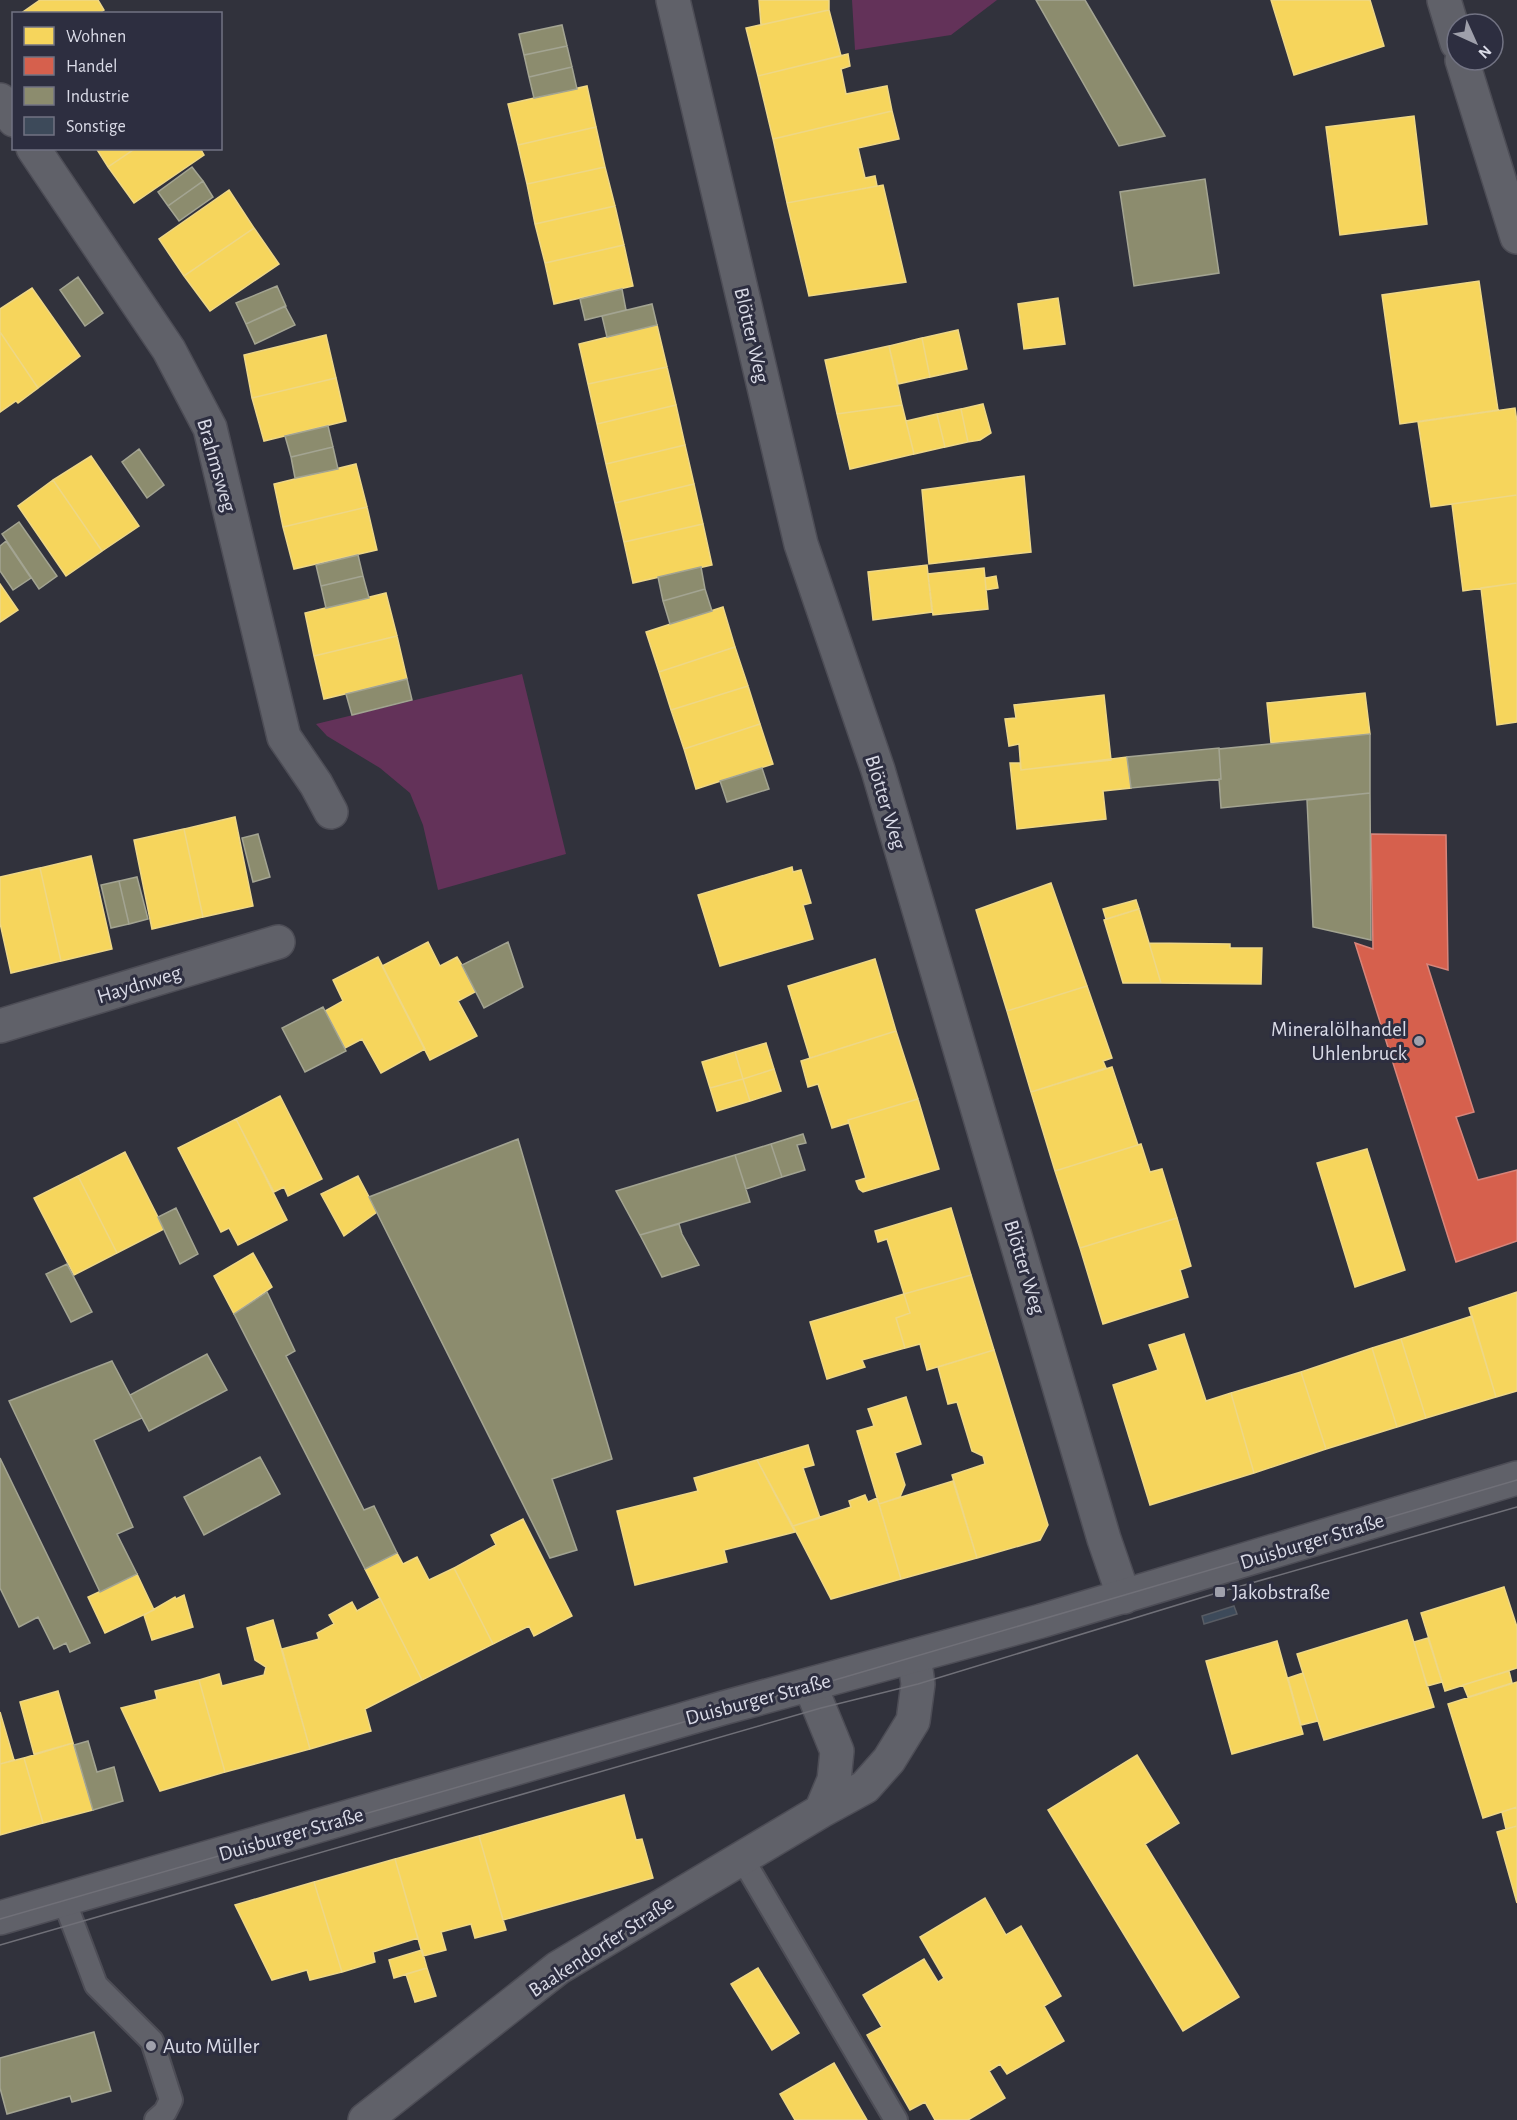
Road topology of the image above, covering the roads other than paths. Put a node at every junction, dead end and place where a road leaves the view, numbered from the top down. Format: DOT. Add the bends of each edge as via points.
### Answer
graph roads {
  1 [pos="673,0"];
  2 [pos="1466,72"];
  3 [pos="0,100"];
  4 [pos="12,117"];
  5 [pos="34,150"];
  6 [pos="1517,237"];
  7 [pos="331,812"];
  8 [pos="278,942"];
  9 [pos="0,1026"];
  10 [pos="1517,1480"];
  11 [pos="1124,1597"];
  12 [pos="914,1656"];
  13 [pos="810,1685"];
  14 [pos="821,1811"];
  15 [pos="742,1858"];
  16 [pos="64,1900"];
  17 [pos="0,1918"];
  18 [pos="156,2120"];
  19 [pos="365,2120"];
  20 [pos="896,2120"];
  1 -- 11 [label="street, Blötter Weg" via="801,544 878,770"];
  2 -- 6 [label="street"];
  3 -- 4 [label="street"];
  5 -- 7 [label="street, Brahmsweg" via="169,350 210,428 284,737"];
  8 -- 9 [label="street, Haydnweg"];
  10 -- 11 [label="street, Duisburger Straße"];
  11 -- 12 [label="street, Duisburger Straße"];
  12 -- 13 [label="street, Duisburger Straße"];
  12 -- 14 [label="street, Baakendorfer Straße" via="918,1684 913,1721 889,1760 865,1787"];
  13 -- 14 [label="street" via="837,1751 834,1780"];
  13 -- 16 [label="street, Duisburger Straße"];
  14 -- 15 [label="street, Baakendorfer Straße"];
  15 -- 19 [label="street, Baakendorfer Straße" via="558,1968"];
  15 -- 20 [label="lane"];
  16 -- 17 [label="street, Duisburger Straße"];
  16 -- 18 [label="lane" via="96,1985 152,2041 171,2100"];
}
